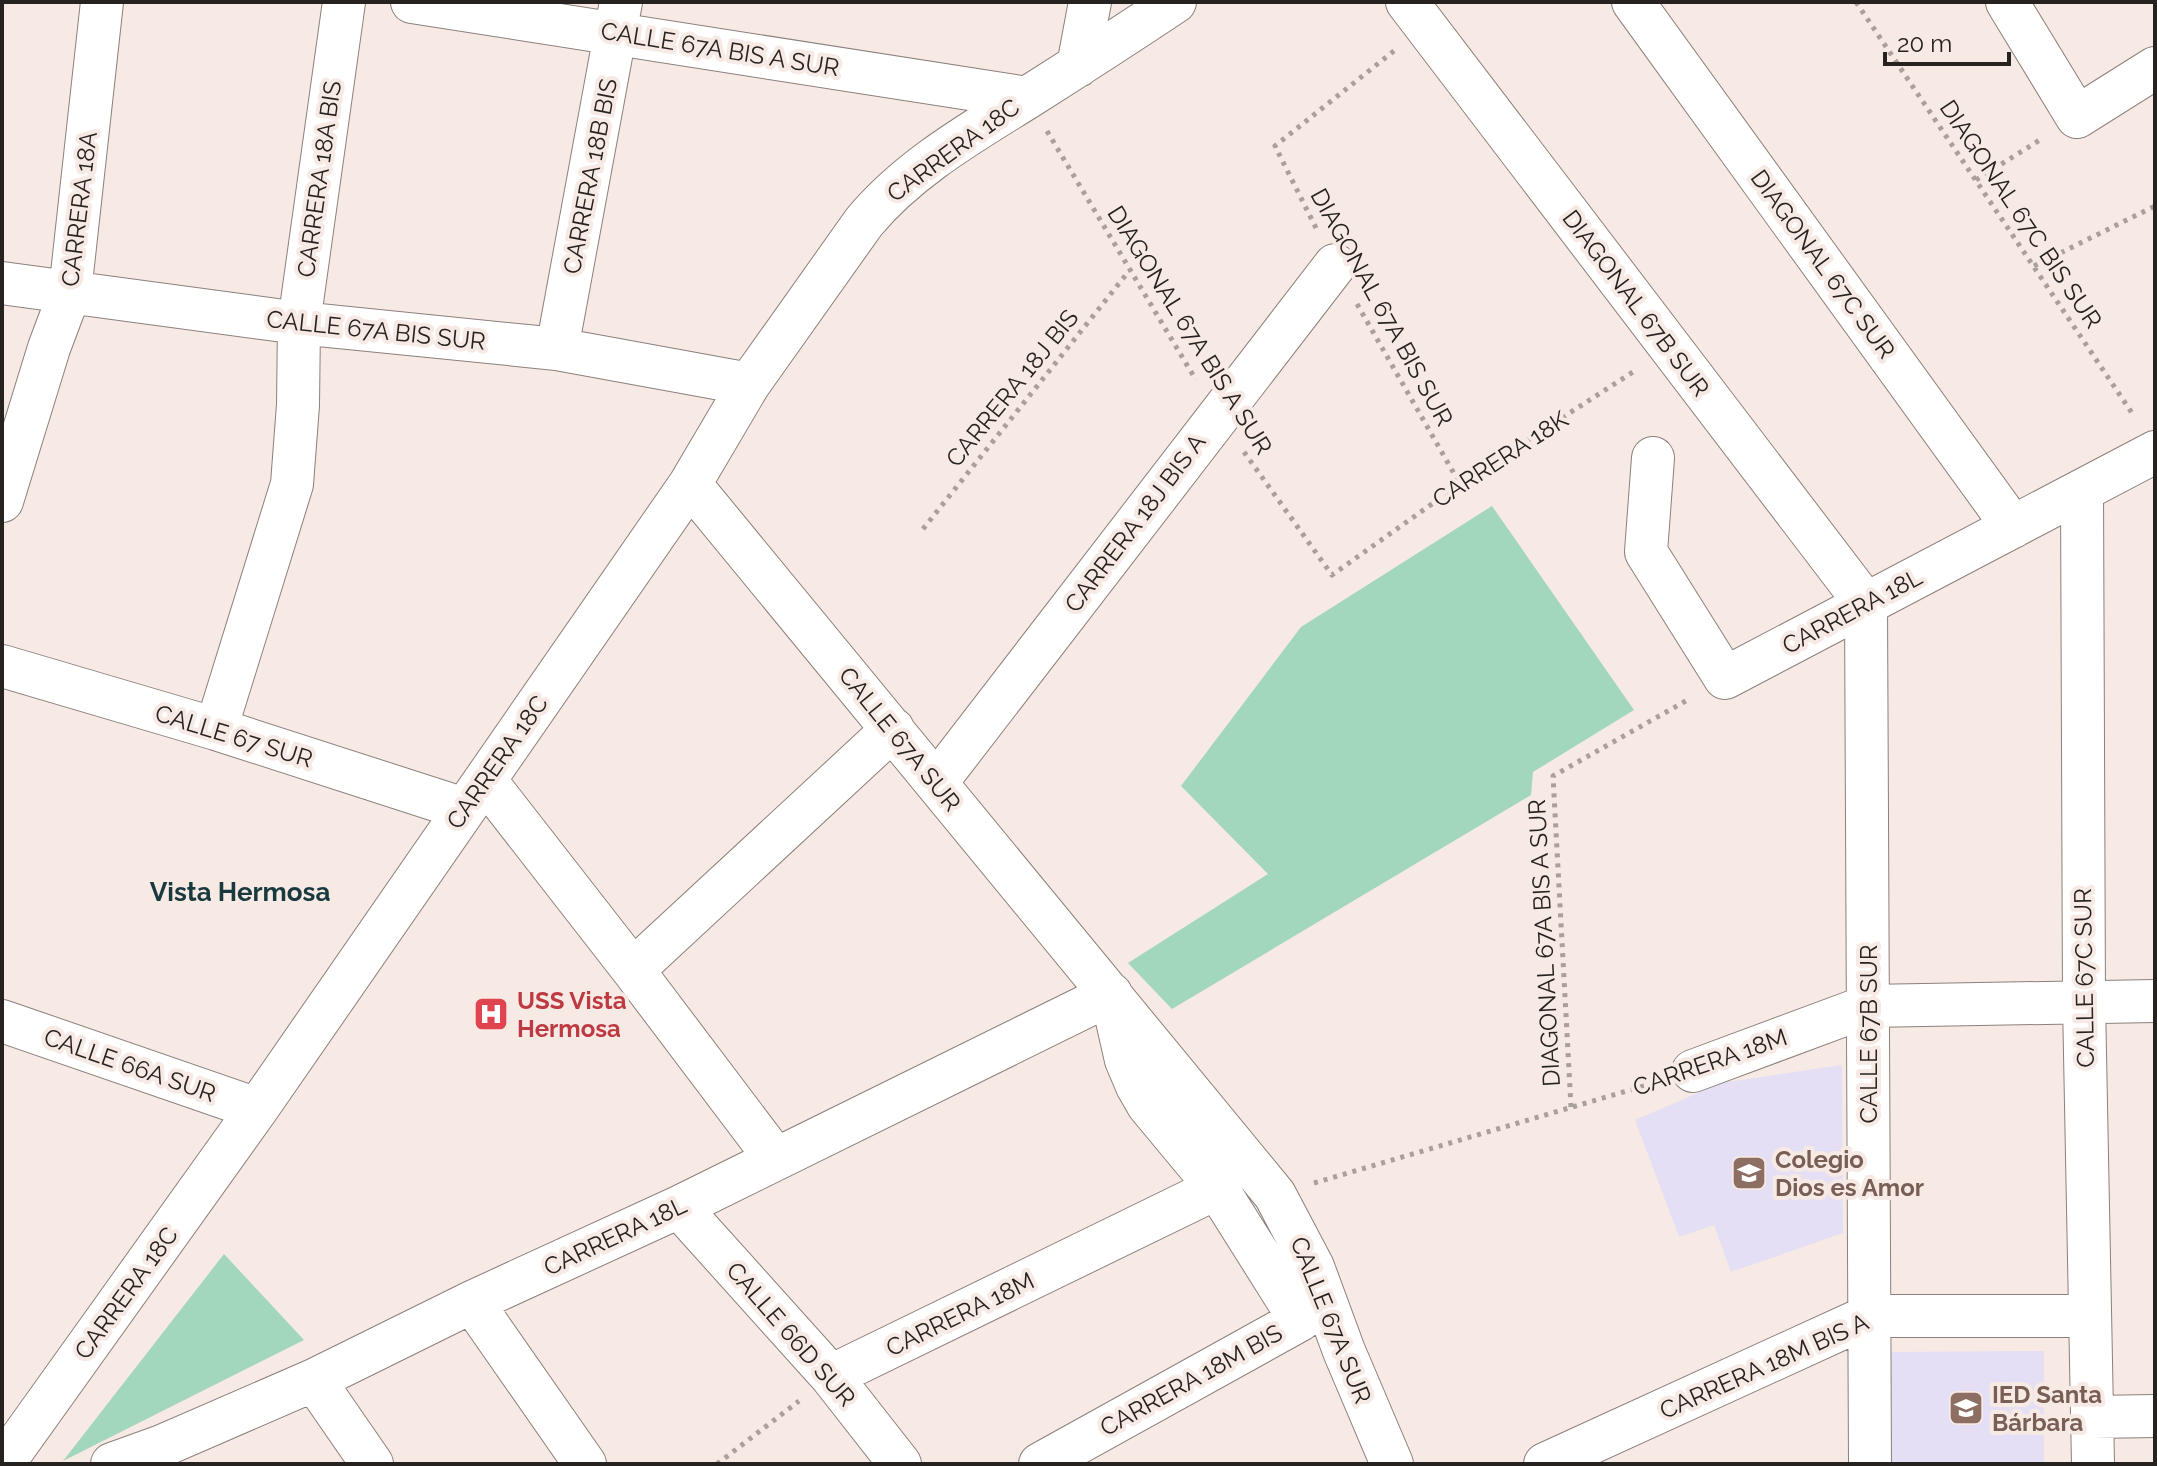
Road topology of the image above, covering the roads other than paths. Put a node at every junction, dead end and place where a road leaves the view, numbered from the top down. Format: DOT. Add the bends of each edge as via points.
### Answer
graph roads {
  1 [pos="102,2"];
  2 [pos="344,2"];
  3 [pos="412,2"];
  4 [pos="1090,2"];
  5 [pos="1175,2"];
  6 [pos="1633,2"];
  7 [pos="2007,2"];
  8 [pos="1416,14"];
  9 [pos="618,17"];
  10 [pos="1078,66"];
  11 [pos="2155,68"];
  12 [pos="1027,98"];
  13 [pos="1335,265"];
  14 [pos="2,283"];
  15 [pos="70,292"];
  16 [pos="299,323"];
  17 [pos="557,349"];
  18 [pos="749,384"];
  19 [pos="2146,437"];
  20 [pos="1653,458"];
  21 [pos="690,484"];
  22 [pos="2082,491"];
  23 [pos="2,501"];
  24 [pos="2013,527"];
  25 [pos="1866,604"];
  26 [pos="2,666"];
  27 [pos="216,729"];
  28 [pos="893,729"];
  29 [pos="936,783"];
  30 [pos="475,794"];
  31 [pos="633,970"];
  32 [pos="1111,994"];
  33 [pos="2155,1001"];
  34 [pos="2084,1002"];
  35 [pos="1868,1006"];
  36 [pos="2,1021"];
  37 [pos="1693,1071"];
  38 [pos="257,1109"];
  39 [pos="775,1158"];
  40 [pos="1217,1188"];
  41 [pos="679,1207"];
  42 [pos="472,1302"];
  43 [pos="1869,1316"];
  44 [pos="2090,1316"];
  45 [pos="1300,1320"];
  46 [pos="831,1376"];
  47 [pos="314,1380"];
  48 [pos="2155,1416"];
  49 [pos="2092,1417"];
  50 [pos="170,1455"];
  51 [pos="3,1464"];
  52 [pos="112,1464"];
  53 [pos="372,1464"];
  54 [pos="585,1464"];
  55 [pos="900,1464"];
  56 [pos="1040,1464"];
  57 [pos="1392,1464"];
  58 [pos="1545,1464"];
  59 [pos="1870,1464"];
  60 [pos="2093,1464"];
  1 -- 15 [label="street, CARRERA 18A"];
  2 -- 16 [label="street, CARRERA 18A BIS"];
  3 -- 9 [label="street, CALLE 67A BIS A SUR"];
  4 -- 10 [label="street"];
  5 -- 10 [label="street, CARRERA 18C"];
  6 -- 24 [label="street, DIAGONAL 67C SUR"];
  7 -- 11 [label="street" via="2077,117"];
  8 -- 25 [label="street, DIAGONAL 67B SUR"];
  9 -- 12 [label="street, CALLE 67A BIS A SUR"];
  9 -- 17 [label="street, CARRERA 18B BIS"];
  10 -- 12 [label="street, CARRERA 18C"];
  12 -- 18 [label="street, CARRERA 18C" via="961,138 882,200"];
  13 -- 29 [label="street, CARRERA 18J BIS A"];
  14 -- 15 [label="street, CALLE 67A BIS SUR"];
  15 -- 16 [label="street, CALLE 67A BIS SUR"];
  15 -- 23 [label="street, CARRERA 18A"];
  16 -- 17 [label="street, CALLE 67A BIS SUR"];
  16 -- 27 [label="street, CARRERA 18A BIS" via="292,484"];
  17 -- 18 [label="street, CALLE 67A BIS SUR"];
  18 -- 21 [label="street, CARRERA 18C"];
  19 -- 22 [label="street, CARRERA 18L"];
  20 -- 25 [label="street, CARRERA 18L" via="1646,552 1725,678"];
  21 -- 28 [label="street, CALLE 67A SUR"];
  21 -- 30 [label="street, CARRERA 18C"];
  22 -- 24 [label="street, CARRERA 18L"];
  22 -- 34 [label="street, CALLE 67C SUR"];
  24 -- 25 [label="street, CARRERA 18L"];
  25 -- 35 [label="street, CALLE 67B SUR"];
  26 -- 27 [label="street, CALLE 67 SUR"];
  27 -- 30 [label="street, CALLE 67 SUR"];
  28 -- 29 [label="street, CALLE 67A SUR"];
  28 -- 31 [label="street"];
  29 -- 32 [label="street, CALLE 67A SUR"];
  30 -- 31 [label="street"];
  30 -- 38 [label="street, CARRERA 18C"];
  31 -- 39 [label="street"];
  32 -- 39 [label="street, CARRERA 18L"];
  32 -- 40 [label="street, CALLE 67A SUR" via="1137,1086"];
  32 -- 57 [label="street, CALLE 67A SUR" via="1275,1195 1313,1267"];
  33 -- 34 [label="street, CARRERA 18M"];
  34 -- 35 [label="street, CARRERA 18M"];
  34 -- 44 [label="street, CALLE 67C SUR"];
  35 -- 37 [label="street, CARRERA 18M"];
  35 -- 43 [label="street, CALLE 67B SUR"];
  36 -- 38 [label="street, CALLE 66A SUR"];
  38 -- 51 [label="street, CARRERA 18C"];
  39 -- 41 [label="street, CARRERA 18L"];
  40 -- 45 [label="street, CALLE 67A SUR"];
  40 -- 46 [label="street, CARRERA 18M"];
  41 -- 42 [label="street, CARRERA 18L"];
  41 -- 46 [label="street, CALLE 66D SUR"];
  42 -- 47 [label="street, CARRERA 18L"];
  42 -- 54 [label="street"];
  43 -- 44 [label="street, CARRERA 18M BIS A"];
  43 -- 58 [label="street, CARRERA 18M BIS A"];
  43 -- 59 [label="street, CALLE 67B SUR"];
  44 -- 49 [label="street, CALLE 67C SUR"];
  45 -- 56 [label="street, CARRERA 18M BIS"];
  46 -- 55 [label="street, CALLE 66D SUR"];
  47 -- 50 [label="street, CARRERA 18L"];
  47 -- 53 [label="street"];
  48 -- 49 [label="street"];
  49 -- 60 [label="street, CALLE 67C SUR"];
  50 -- 52 [label="street, CARRERA 18L"];
}
